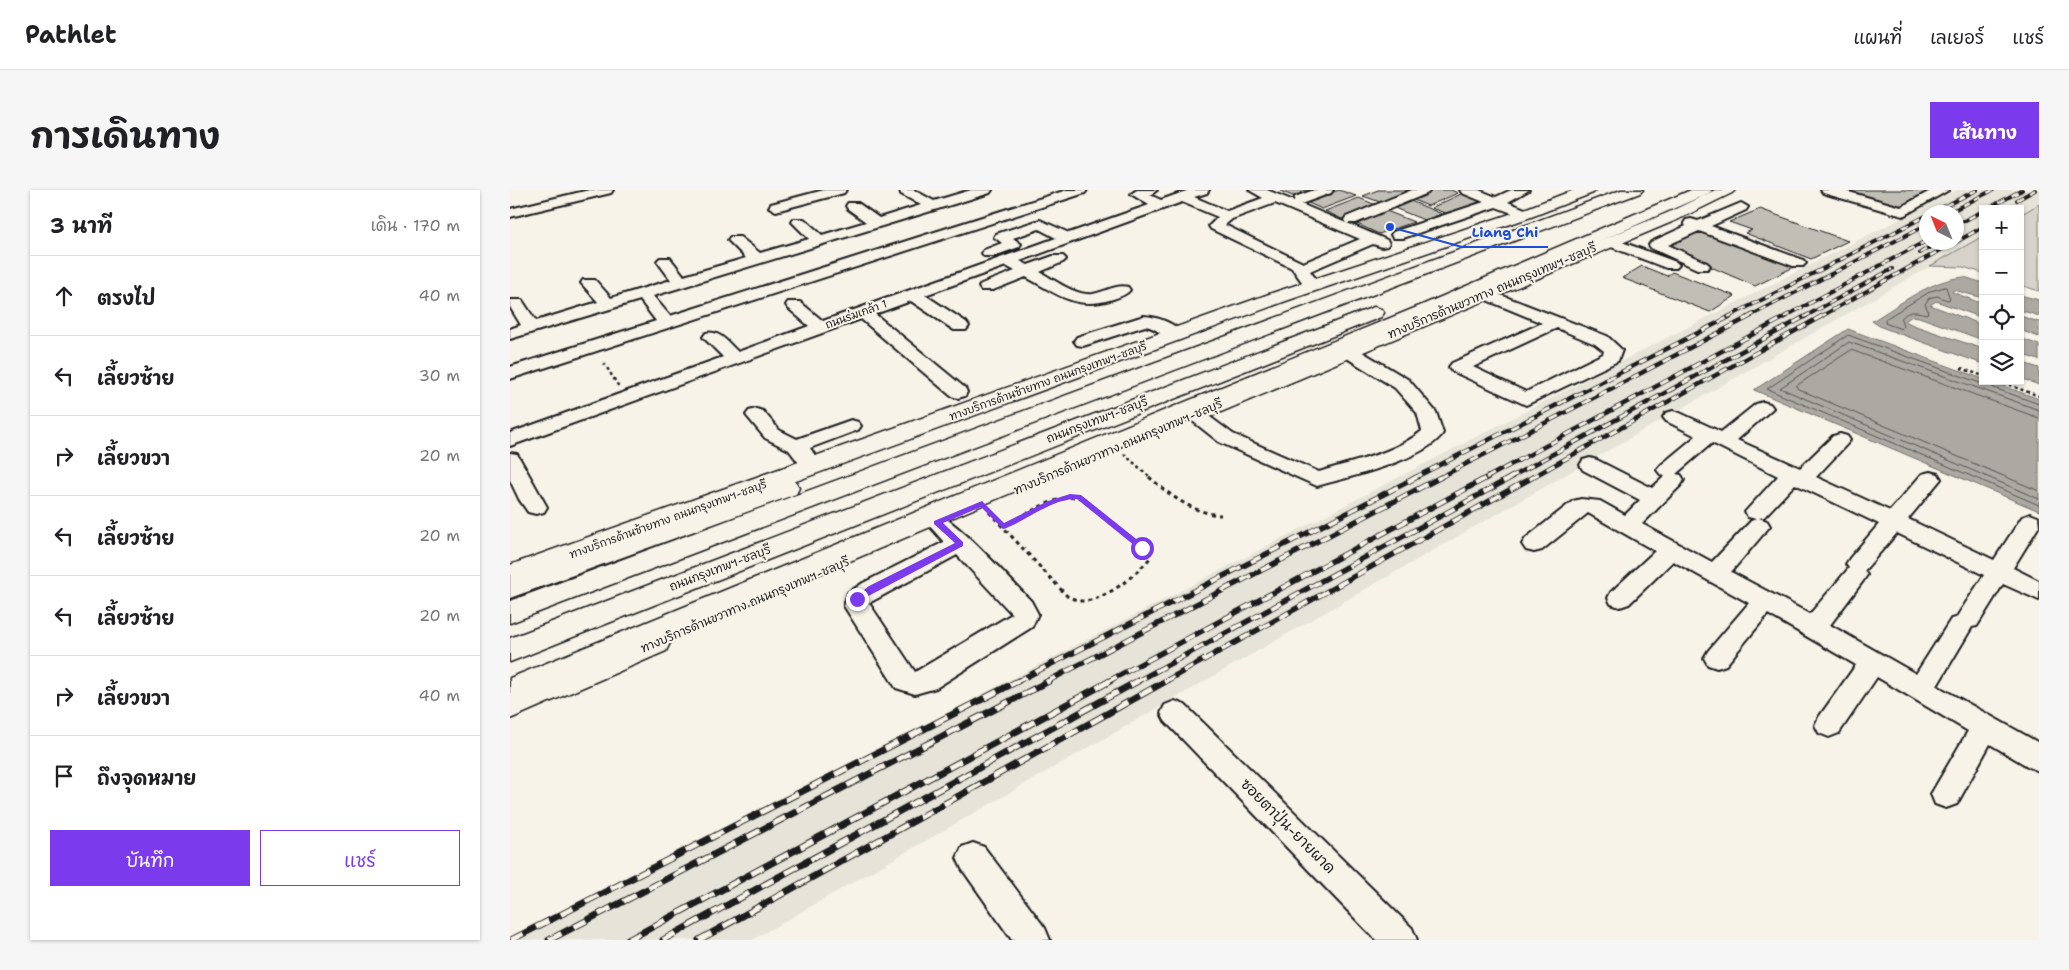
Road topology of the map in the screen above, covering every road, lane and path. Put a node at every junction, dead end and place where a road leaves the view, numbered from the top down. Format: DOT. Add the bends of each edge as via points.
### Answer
graph roads {
  1 [pos="606,190"];
  2 [pos="839,190"];
  3 [pos="981,190"];
  4 [pos="1080,190"];
  5 [pos="1150,190"];
  6 [pos="1202,190"];
  7 [pos="1256,190"];
  8 [pos="1326,190"];
  9 [pos="1422,190"];
  10 [pos="1467,190"];
  11 [pos="1522,190"];
  12 [pos="1588,190"];
  13 [pos="1635,190"];
  14 [pos="1684,190"];
  15 [pos="1704,190"];
  16 [pos="1828,190"];
  17 [pos="1942,190"];
  18 [pos="906,191"];
  19 [pos="566,194"];
  20 [pos="1182,197"];
  21 [pos="1276,198"];
  22 [pos="1734,199"];
  23 [pos="1300,200"];
  24 [pos="1497,202"];
  25 [pos="1160,205"];
  26 [pos="853,206"];
  27 [pos="933,206"];
  28 [pos="776,207"];
  29 [pos="510,213"];
  30 [pos="1525,214"];
  31 [pos="1227,216"];
  32 [pos="1673,216"];
  33 [pos="1351,220"];
  34 [pos="798,222"];
  35 [pos="876,223"];
  36 [pos="1699,226"];
  37 [pos="1398,235"];
  38 [pos="1068,238"];
  39 [pos="735,240"];
  40 [pos="819,240"];
  41 [pos="1611,242"];
  42 [pos="798,246"];
  43 [pos="757,259"];
  44 [pos="1058,259"];
  45 [pos="1007,260"];
  46 [pos="665,261"];
  47 [pos="1798,263"];
  48 [pos="952,267"];
  49 [pos="828,271"];
  50 [pos="1026,272"];
  51 [pos="1307,278"];
  52 [pos="1391,280"];
  53 [pos="680,282"];
  54 [pos="590,283"];
  55 [pos="987,287"];
  56 [pos="1122,290"];
  57 [pos="643,293"];
  58 [pos="912,294"];
  59 [pos="1424,294"];
  60 [pos="1485,294"];
  61 [pos="516,303"];
  62 [pos="608,304"];
  63 [pos="794,305"];
  64 [pos="863,312"];
  65 [pos="666,323"];
  66 [pos="1555,323"];
  67 [pos="960,326"];
  68 [pos="531,327"];
  69 [pos="820,327"];
  70 [pos="510,334"];
  71 [pos="1175,335"];
  72 [pos="712,337"];
  73 [pos="1083,341"];
  74 [pos="1348,351"];
  75 [pos="734,358"];
  76 [pos="604,363"];
  77 [pos="1961,368"];
  78 [pos="510,373"];
  79 [pos="1979,375"];
  80 [pos="2009,385"];
  81 [pos="958,392"];
  82 [pos="2039,396"];
  83 [pos="626,398"];
  84 [pos="1763,408"];
  85 [pos="756,415"];
  86 [pos="1195,415"];
  87 [pos="1673,417"];
  88 [pos="851,426"];
  89 [pos="1716,438"];
  90 [pos="510,440"];
  91 [pos="1840,440"];
  92 [pos="796,446"];
  93 [pos="1116,448"];
  94 [pos="510,459"];
  95 [pos="1590,465"];
  96 [pos="812,466"];
  97 [pos="1798,476"];
  98 [pos="1930,479"];
  99 [pos="1654,498"];
  100 [pos="982,504"];
  101 [pos="536,507"];
  102 [pos="1222,514"];
  103 [pos="1894,521"];
  104 [pos="937,522"];
  105 [pos="2030,522"];
  106 [pos="1627,526"];
  107 [pos="1003,527"];
  108 [pos="960,544"];
  109 [pos="1534,544"];
  110 [pos="1670,550"];
  111 [pos="1999,571"];
  112 [pos="1715,574"];
  113 [pos="510,576"];
  114 [pos="510,588"];
  115 [pos="2039,591"];
  116 [pos="1620,598"];
  117 [pos="1765,601"];
  118 [pos="510,612"];
  119 [pos="1814,628"];
  120 [pos="510,650"];
  121 [pos="1717,658"];
  122 [pos="1873,662"];
  123 [pos="510,673"];
  124 [pos="1920,690"];
  125 [pos="510,692"];
  126 [pos="510,706"];
  127 [pos="1175,713"];
  128 [pos="1829,725"];
  129 [pos="1985,727"];
  130 [pos="2039,758"];
  131 [pos="1946,794"];
  132 [pos="973,858"];
  133 [pos="1033,940"];
  134 [pos="1400,940"];
  1 -- 19 [label="street"];
  2 -- 28 [label="street"];
  3 -- 27 [label="street"];
  4 -- 49 [label="street"];
  5 -- 25 [label="street" via="1138,194"];
  6 -- 20 [label="street, ถนนร่มเกล้า 1"];
  7 -- 21 [label="street"];
  8 -- 23 [label="street"];
  9 -- 33 [label="street"];
  10 -- 24 [label="street"];
  11 -- 24 [label="street"];
  12 -- 30 [label="main road, ทางบริการด้านซ้ายทาง ถนนกรุงเทพฯ-ชลบุรี"];
  13 -- 52 [label="main road, ถนนกรุงเทพฯ-ชลบุรี"];
  14 -- 59 [label="main road, ถนนกรุงเทพฯ-ชลบุรี"];
  15 -- 125 [label="main road" via="1429,309"];
  16 -- 17 [label="street" via="1903,212"];
  18 -- 27 [label="street"];
  19 -- 29 [label="street"];
  20 -- 25 [label="street, ถนนร่มเกล้า 1"];
  20 -- 31 [label="street"];
  21 -- 31 [label="street"];
  21 -- 51 [label="street" via="1377,241"];
  22 -- 32 [label="main road, ทางบริการด้านขวาทาง ถนนกรุงเทพฯ-ชลบุรี"];
  22 -- 36 [label="street"];
  24 -- 30 [label="street"];
  24 -- 37 [label="street"];
  25 -- 38 [label="street, ถนนร่มเกล้า 1"];
  26 -- 35 [label="street"];
  27 -- 35 [label="street"];
  30 -- 51 [label="main road, ทางบริการด้านซ้ายทาง ถนนกรุงเทพฯ-ชลบุรี"];
  31 -- 51 [label="street" via="1216,226 1297,265"];
  32 -- 36 [label="street"];
  32 -- 41 [label="main road, ทางบริการด้านขวาทาง ถนนกรุงเทพฯ-ชลบุรี"];
  34 -- 40 [label="street"];
  35 -- 40 [label="street"];
  36 -- 41 [label="street" via="1656,245 1705,273"];
  36 -- 47 [label="street"];
  38 -- 45 [label="street, ถนนร่มเกล้า 1"];
  38 -- 48 [label="street" via="1040,224 1001,237 1014,244"];
  39 -- 43 [label="street"];
  40 -- 42 [label="street"];
  41 -- 60 [label="main road, ทางบริการด้านขวาทาง ถนนกรุงเทพฯ-ชลบุรี"];
  42 -- 43 [label="street"];
  42 -- 49 [label="street"];
  43 -- 53 [label="street"];
  44 -- 50 [label="street"];
  45 -- 50 [label="street"];
  45 -- 58 [label="street, ถนนร่มเกล้า 1"];
  46 -- 53 [label="street"];
  49 -- 65 [label="street"];
  50 -- 55 [label="street"];
  50 -- 56 [label="street" via="1085,300"];
  51 -- 71 [label="main road, ทางบริการด้านซ้ายทาง ถนนกรุงเทพฯ-ชลบุรี"];
  52 -- 114 [label="main road" via="1348,288 1252,318"];
  52 -- 118 [label="main road, ถนนกรุงเทพฯ-ชลบุรี"];
  53 -- 57 [label="street"];
  54 -- 62 [label="street"];
  57 -- 62 [label="street"];
  57 -- 65 [label="street"];
  58 -- 64 [label="street, ถนนร่มเกล้า 1"];
  58 -- 67 [label="street"];
  59 -- 120 [label="main road, ถนนกรุงเทพฯ-ชลบุรี"];
  59 -- 123 [label="main road" via="1393,314 1294,357"];
  60 -- 66 [label="street"];
  60 -- 74 [label="main road, ทางบริการด้านขวาทาง ถนนกรุงเทพฯ-ชลบุรี"];
  61 -- 68 [label="street"];
  62 -- 68 [label="street"];
  63 -- 69 [label="street"];
  64 -- 69 [label="street, ถนนร่มเกล้า 1"];
  64 -- 81 [label="street"];
  65 -- 78 [label="street"];
  66 -- 66 [label="street" via="1600,340 1613,350 1612,357 1526,399 1458,366"];
  68 -- 70 [label="street"];
  69 -- 75 [label="street, ถนนร่มเกล้า 1"];
  71 -- 73 [label="street" via="1154,322 1144,321"];
  71 -- 96 [label="main road, ทางบริการด้านซ้ายทาง ถนนกรุงเทพฯ-ชลบุรี"];
  72 -- 75 [label="street"];
  74 -- 86 [label="main road, ทางบริการด้านขวาทาง ถนนกรุงเทพฯ-ชลบุรี"];
  74 -- 86 [label="street" via="1402,384 1426,412 1433,432 1408,450 1317,479 1226,438"];
  75 -- 83 [label="street, ถนนร่มเกล้า 1"];
  76 -- 83 [label="path"];
  77 -- 79 [label="path"];
  80 -- 82 [label="path"];
  83 -- 90 [label="street, ถนนร่มเกล้า 1"];
  84 -- 89 [label="street"];
  85 -- 92 [label="street" via="772,434"];
  86 -- 93 [label="main road, ทางบริการด้านขวาทาง ถนนกรุงเทพฯ-ชลบุรี"];
  87 -- 89 [label="street"];
  88 -- 92 [label="street"];
  89 -- 97 [label="street"];
  89 -- 99 [label="street" via="1670,475"];
  91 -- 97 [label="street"];
  92 -- 96 [label="street"];
  93 -- 100 [label="main road, ทางบริการด้านขวาทาง ถนนกรุงเทพฯ-ชลบุรี"];
  93 -- 102 [label="path" via="1184,504 1211,516"];
  94 -- 101 [label="street"];
  95 -- 99 [label="street"];
  96 -- 113 [label="main road, ทางบริการด้านซ้ายทาง ถนนกรุงเทพฯ-ชลบุรี"];
  97 -- 103 [label="street"];
  97 -- 112 [label="street" via="1757,519"];
  98 -- 103 [label="street"];
  99 -- 106 [label="street"];
  100 -- 104 [label="main road, ทางบริการด้านขวาทาง ถนนกรุงเทพฯ-ชลบุรี"];
  100 -- 107 [label="path"];
  103 -- 111 [label="street"];
  103 -- 119 [label="street"];
  104 -- 108 [label="street"];
  104 -- 126 [label="main road, ทางบริการด้านขวาทาง ถนนกรุงเทพฯ-ชลบุรี"];
  105 -- 111 [label="street"];
  106 -- 109 [label="street" via="1586,505"];
  106 -- 110 [label="street"];
  107 -- 107 [label="path" via="1067,596 1081,601 1109,592 1132,578 1150,558 1079,497 1070,496 1051,503"];
  108 -- 108 [label="street" via="1022,608 1023,620 926,680 915,683 906,680 856,606 857,599"];
  110 -- 112 [label="street"];
  110 -- 116 [label="street"];
  111 -- 115 [label="street"];
  111 -- 124 [label="street"];
  112 -- 117 [label="street"];
  117 -- 119 [label="street"];
  117 -- 121 [label="street"];
  119 -- 122 [label="street"];
  122 -- 124 [label="street"];
  122 -- 128 [label="street"];
  124 -- 129 [label="street"];
  127 -- 134 [label="street, ซอยตาปุ่น-ยายผาด"];
  129 -- 130 [label="street"];
  129 -- 131 [label="street"];
  132 -- 133 [label="street"];
}
